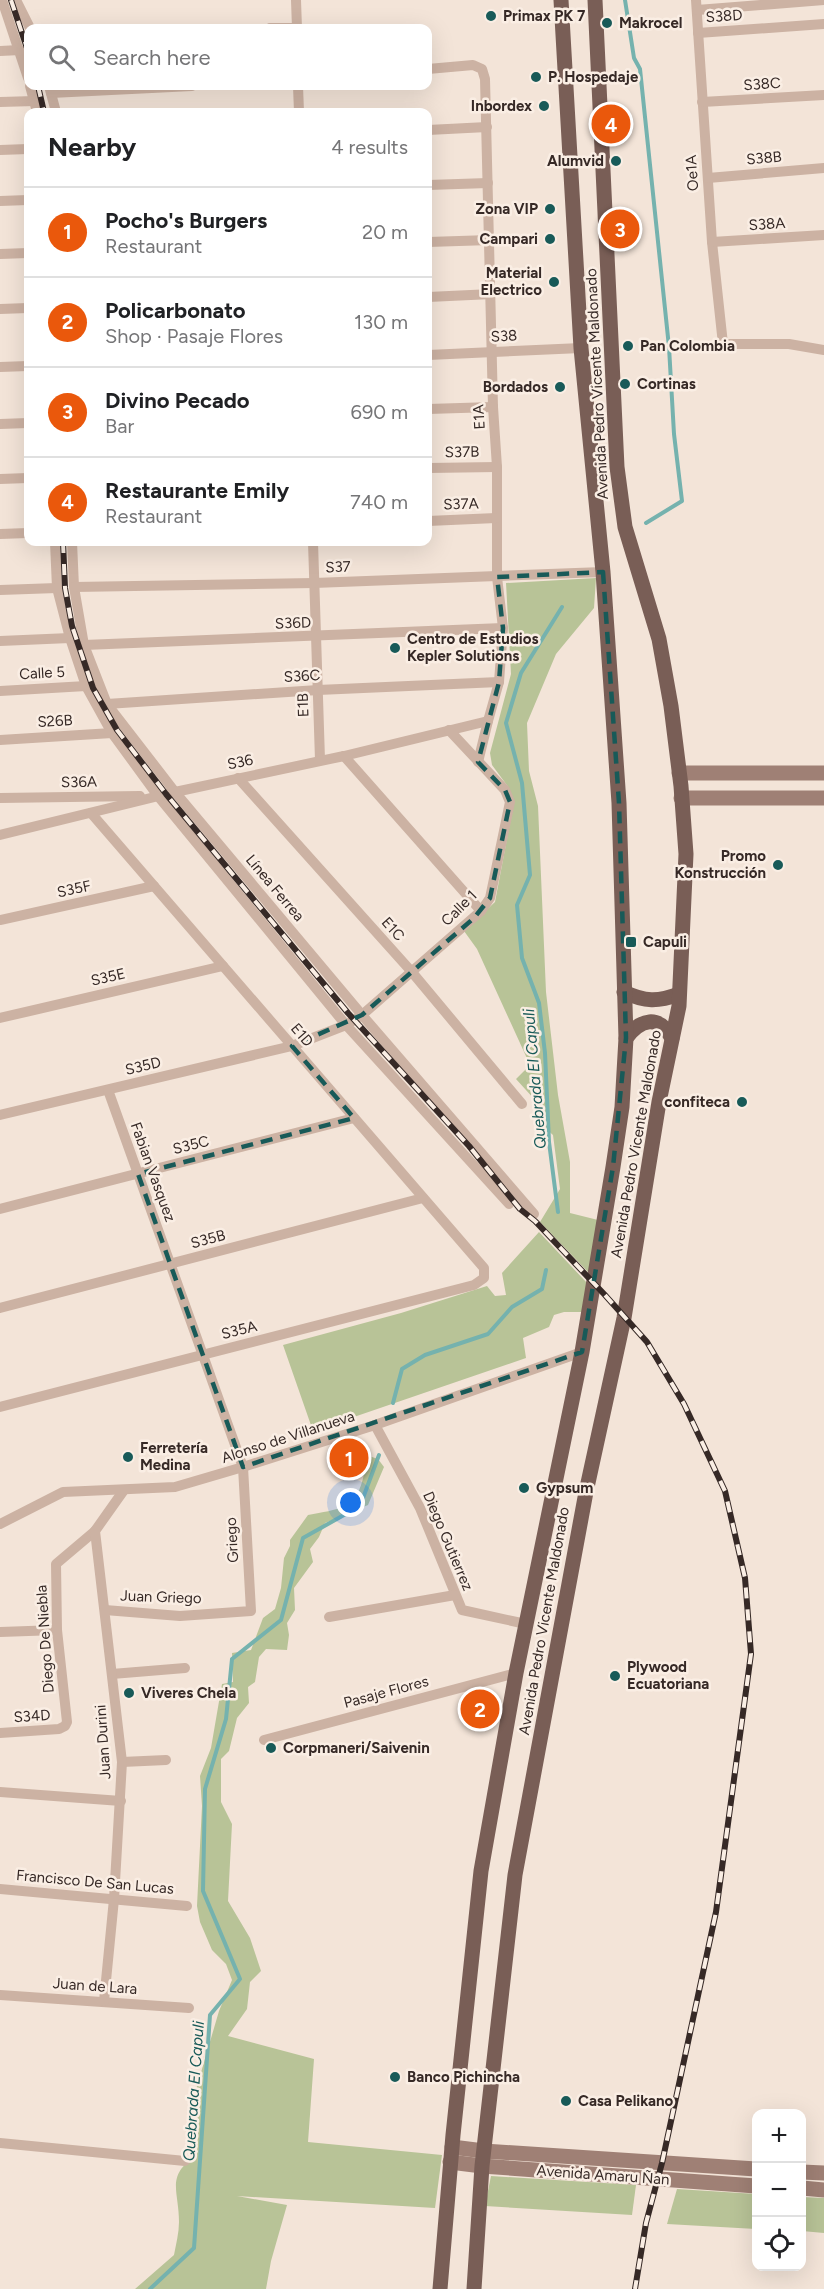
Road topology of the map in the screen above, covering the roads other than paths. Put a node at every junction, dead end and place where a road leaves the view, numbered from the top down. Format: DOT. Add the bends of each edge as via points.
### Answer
graph roads {
  1 [pos="2,0"];
  2 [pos="16,0"];
  3 [pos="296,0"];
  4 [pos="561,0"];
  5 [pos="595,0"];
  6 [pos="824,0"];
  7 [pos="696,5"];
  8 [pos="28,24"];
  9 [pos="297,24"];
  10 [pos="824,24"];
  11 [pos="698,33"];
  12 [pos="20,50"];
  13 [pos="0,51"];
  14 [pos="24,64"];
  15 [pos="432,69"];
  16 [pos="31,90"];
  17 [pos="50,90"];
  18 [pos="298,90"];
  19 [pos="824,95"];
  20 [pos="0,102"];
  21 [pos="702,102"];
  22 [pos="36,107"];
  23 [pos="55,108"];
  24 [pos="299,108"];
  25 [pos="487,127"];
  26 [pos="432,130"];
  27 [pos="24,148"];
  28 [pos="0,150"];
  29 [pos="824,168"];
  30 [pos="708,178"];
  31 [pos="488,183"];
  32 [pos="432,185"];
  33 [pos="24,200"];
  34 [pos="0,201"];
  35 [pos="824,235"];
  36 [pos="490,240"];
  37 [pos="432,242"];
  38 [pos="712,242"];
  39 [pos="24,253"];
  40 [pos="0,254"];
  41 [pos="492,294"];
  42 [pos="432,297"];
  43 [pos="24,308"];
  44 [pos="0,309"];
  45 [pos="581,348"];
  46 [pos="824,350"];
  47 [pos="492,352"];
  48 [pos="432,355"];
  49 [pos="24,366"];
  50 [pos="0,367"];
  51 [pos="493,407"];
  52 [pos="432,410"];
  53 [pos="24,423"];
  54 [pos="0,424"];
  55 [pos="497,466"];
  56 [pos="432,468"];
  57 [pos="24,478"];
  58 [pos="0,479"];
  59 [pos="496,518"];
  60 [pos="432,521"];
  61 [pos="24,533"];
  62 [pos="0,534"];
  63 [pos="55,546"];
  64 [pos="72,546"];
  65 [pos="313,546"];
  66 [pos="603,572"];
  67 [pos="497,577"];
  68 [pos="314,583"];
  69 [pos="57,588"];
  70 [pos="74,588"];
  71 [pos="0,590"];
  72 [pos="503,628"];
  73 [pos="70,638"];
  74 [pos="316,638"];
  75 [pos="0,641"];
  76 [pos="84,645"];
  77 [pos="500,682"];
  78 [pos="86,686"];
  79 [pos="318,690"];
  80 [pos="0,691"];
  81 [pos="107,704"];
  82 [pos="488,721"];
  83 [pos="449,730"];
  84 [pos="112,734"];
  85 [pos="0,740"];
  86 [pos="344,756"];
  87 [pos="320,760"];
  88 [pos="478,762"];
  89 [pos="679,773"];
  90 [pos="824,773"];
  91 [pos="238,778"];
  92 [pos="175,792"];
  93 [pos="159,796"];
  94 [pos="0,798"];
  95 [pos="681,798"];
  96 [pos="824,798"];
  97 [pos="91,813"];
  98 [pos="0,835"];
  99 [pos="154,886"];
  100 [pos="482,911"];
  101 [pos="0,920"];
  102 [pos="223,966"];
  103 [pos="411,971"];
  104 [pos="624,992"];
  105 [pos="679,994"];
  106 [pos="362,1015"];
  107 [pos="0,1018"];
  108 [pos="346,1024"];
  109 [pos="626,1038"];
  110 [pos="672,1038"];
  111 [pos="292,1046"];
  112 [pos="108,1090"];
  113 [pos="522,1104"];
  114 [pos="0,1115"];
  115 [pos="354,1118"];
  116 [pos="138,1174"];
  117 [pos="423,1198"];
  118 [pos="509,1204"];
  119 [pos="0,1209"];
  120 [pos="534,1214"];
  121 [pos="170,1264"];
  122 [pos="484,1278"];
  123 [pos="0,1308"];
  124 [pos="582,1353"];
  125 [pos="203,1355"];
  126 [pos="0,1407"];
  127 [pos="375,1425"];
  128 [pos="243,1467"];
  129 [pos="124,1490"];
  130 [pos="0,1524"];
  131 [pos="95,1531"];
  132 [pos="454,1595"];
  133 [pos="105,1610"];
  134 [pos="251,1611"];
  135 [pos="329,1617"];
  136 [pos="526,1624"];
  137 [pos="57,1630"];
  138 [pos="0,1632"];
  139 [pos="184,1668"];
  140 [pos="516,1673"];
  141 [pos="112,1674"];
  142 [pos="65,1726"];
  143 [pos="0,1733"];
  144 [pos="264,1740"];
  145 [pos="166,1760"];
  146 [pos="122,1762"];
  147 [pos="0,1792"];
  148 [pos="121,1801"];
  149 [pos="0,1889"];
  150 [pos="114,1899"];
  151 [pos="188,1906"];
  152 [pos="0,1995"];
  153 [pos="104,2001"];
  154 [pos="189,2008"];
  155 [pos="0,2143"];
  156 [pos="451,2154"];
  157 [pos="483,2158"];
  158 [pos="185,2161"];
  159 [pos="674,2163"];
  160 [pos="752,2169"];
  161 [pos="806,2172"];
  162 [pos="824,2173"];
  163 [pos="670,2180"];
  164 [pos="752,2186"];
  165 [pos="806,2188"];
  166 [pos="824,2190"];
  167 [pos="440,2289"];
  168 [pos="474,2289"];
  1 -- 12 [label="street"];
  2 -- 8 [label="street"];
  3 -- 9 [label="street"];
  4 -- 45 [label="main road, Avenida Pedro Vicente Maldonado"];
  5 -- 89 [label="main road, Avenida Pedro Vicente Maldonado" via="617,467 625,527 659,639"];
  6 -- 7 [label="street"];
  7 -- 11 [label="street, Oe1A"];
  10 -- 11 [label="street, S38D"];
  11 -- 21 [label="street, Oe1A"];
  12 -- 13 [label="street"];
  12 -- 14 [label="street"];
  15 -- 25 [label="street, E1A" via="482,69 486,79"];
  16 -- 22 [label="street"];
  17 -- 23 [label="street"];
  18 -- 24 [label="street"];
  19 -- 21 [label="street, S38C"];
  20 -- 22 [label="street"];
  21 -- 30 [label="street, Oe1A"];
  25 -- 26 [label="street"];
  25 -- 31 [label="street, E1A"];
  27 -- 28 [label="street"];
  29 -- 30 [label="street, S38B"];
  30 -- 38 [label="street, Oe1A"];
  31 -- 32 [label="street"];
  31 -- 36 [label="street, E1A"];
  33 -- 34 [label="street"];
  35 -- 38 [label="street, S38A"];
  36 -- 37 [label="street"];
  36 -- 41 [label="street, E1A"];
  38 -- 46 [label="street, Oe1A" via="723,344 789,344"];
  39 -- 40 [label="street"];
  41 -- 42 [label="street"];
  41 -- 47 [label="street, E1A"];
  43 -- 44 [label="street"];
  45 -- 47 [label="street, S38"];
  45 -- 66 [label="main road, Avenida Pedro Vicente Maldonado"];
  47 -- 48 [label="street, S38"];
  47 -- 51 [label="street, E1A"];
  49 -- 50 [label="street"];
  51 -- 52 [label="street"];
  51 -- 55 [label="street, E1A"];
  53 -- 54 [label="street"];
  55 -- 56 [label="street, S37B"];
  55 -- 59 [label="street, E1A"];
  57 -- 58 [label="street"];
  59 -- 60 [label="street, S37A"];
  59 -- 67 [label="street, E1A"];
  61 -- 62 [label="street"];
  63 -- 69 [label="street, Línea Ferrea"];
  64 -- 70 [label="street, Línea Ferrea"];
  65 -- 68 [label="street, E1B"];
  66 -- 67 [label="street, S37"];
  66 -- 104 [label="main road, Avenida Pedro Vicente Maldonado" via="619,803"];
  67 -- 68 [label="street, S37"];
  67 -- 72 [label="street, E1A"];
  68 -- 70 [label="street, S37"];
  68 -- 74 [label="street, E1B"];
  69 -- 71 [label="street"];
  69 -- 73 [label="street, Línea Ferrea"];
  70 -- 76 [label="street, Línea Ferrea"];
  72 -- 74 [label="street, S36D"];
  72 -- 77 [label="street, E1A"];
  73 -- 75 [label="street"];
  73 -- 78 [label="street, Línea Ferrea"];
  74 -- 76 [label="street, S36D"];
  74 -- 79 [label="street, E1B"];
  76 -- 81 [label="street, Línea Ferrea"];
  77 -- 79 [label="street, S36C"];
  77 -- 82 [label="street, E1A"];
  78 -- 80 [label="street, Calle 5"];
  78 -- 84 [label="street, Línea Ferrea"];
  79 -- 81 [label="street, S36C"];
  79 -- 87 [label="street, E1B"];
  81 -- 92 [label="street, Línea Ferrea"];
  82 -- 83 [label="street, S36"];
  82 -- 88 [label="street, E1A"];
  83 -- 86 [label="street, S36"];
  83 -- 88 [label="street, Calle 1"];
  84 -- 85 [label="street, S26B"];
  84 -- 93 [label="street, Línea Ferrea"];
  86 -- 87 [label="street, S36"];
  86 -- 100 [label="street"];
  87 -- 91 [label="street, S36"];
  88 -- 100 [label="street, Calle 1" via="505,790 510,802 490,898"];
  89 -- 90 [label="main road"];
  89 -- 95 [label="main road, Avenida Pedro Vicente Maldonado"];
  91 -- 92 [label="street, S36"];
  91 -- 103 [label="street, E1C"];
  92 -- 93 [label="street, S36"];
  92 -- 106 [label="street, Línea Ferrea"];
  93 -- 94 [label="street, S36A"];
  93 -- 97 [label="street, S36"];
  93 -- 108 [label="street, Línea Ferrea"];
  95 -- 96 [label="main road"];
  95 -- 105 [label="main road, Avenida Pedro Vicente Maldonado" via="686,854"];
  97 -- 98 [label="street, S36"];
  97 -- 99 [label="street, E1D"];
  99 -- 101 [label="street, S35F"];
  99 -- 102 [label="street, E1D"];
  100 -- 103 [label="street, Calle 1"];
  102 -- 107 [label="street, S35E"];
  102 -- 111 [label="street, E1D"];
  103 -- 106 [label="street, Calle 1"];
  103 -- 113 [label="street, E1C"];
  104 -- 105 [label="main road" via="650,1001"];
  104 -- 109 [label="main road, Avenida Pedro Vicente Maldonado"];
  105 -- 110 [label="main road, Avenida Pedro Vicente Maldonado"];
  106 -- 108 [label="street, Calle 1"];
  106 -- 120 [label="street, Línea Ferrea"];
  108 -- 111 [label="street, Calle 1"];
  108 -- 118 [label="street, Línea Ferrea"];
  109 -- 110 [label="main road" via="636,1026 648,1022 662,1026"];
  109 -- 124 [label="main road, Avenida Pedro Vicente Maldonado" via="622,1107"];
  110 -- 157 [label="main road, Avenida Pedro Vicente Maldonado" via="624,1318 586,1492 515,1875"];
  111 -- 112 [label="street, S35D"];
  111 -- 115 [label="street, E1D"];
  112 -- 114 [label="street, S35D"];
  112 -- 116 [label="street, Fabian Vasquez"];
  115 -- 116 [label="street, S35C"];
  115 -- 117 [label="street, E1D"];
  116 -- 119 [label="street, S35C"];
  116 -- 121 [label="street, Fabian Vasquez"];
  117 -- 121 [label="street, S35B"];
  117 -- 122 [label="street, E1D" via="484,1268"];
  121 -- 123 [label="street, S35B"];
  121 -- 125 [label="street, Fabian Vasquez"];
  122 -- 125 [label="street, S35A" via="474,1285"];
  124 -- 127 [label="street, Alonso de Villanueva"];
  124 -- 136 [label="main road, Avenida Pedro Vicente Maldonado"];
  125 -- 126 [label="street, S35A"];
  125 -- 128 [label="street, Fabian Vasquez"];
  127 -- 128 [label="street, Alonso de Villanueva"];
  127 -- 132 [label="street, Diego Gutierrez" via="420,1508"];
  128 -- 129 [label="street, Alonso de Villanueva" via="175,1487"];
  128 -- 134 [label="street, Griego"];
  129 -- 130 [label="street, Alonso de Villanueva" via="63,1492"];
  129 -- 131 [label="street"];
  131 -- 133 [label="street, Juan Durini"];
  131 -- 137 [label="street, Diego De Niebla" via="56,1564"];
  132 -- 135 [label="street"];
  132 -- 136 [label="street, Diego Gutierrez" via="462,1610"];
  133 -- 134 [label="street, Juan Griego" via="180,1616"];
  133 -- 141 [label="street, Juan Durini"];
  136 -- 140 [label="main road, Avenida Pedro Vicente Maldonado"];
  137 -- 138 [label="street"];
  137 -- 142 [label="street, Diego De Niebla"];
  139 -- 141 [label="street"];
  140 -- 144 [label="street, Pasaje Flores"];
  140 -- 156 [label="main road, Avenida Pedro Vicente Maldonado" via="481,1871"];
  141 -- 146 [label="street, Juan Durini"];
  142 -- 143 [label="street, S34D"];
  145 -- 146 [label="street"];
  146 -- 148 [label="street, Juan Durini"];
  147 -- 148 [label="street"];
  148 -- 150 [label="street, Juan Durini"];
  149 -- 150 [label="street, Francisco De San Lucas"];
  150 -- 151 [label="street, Francisco De San Lucas"];
  150 -- 153 [label="street, Juan Durini"];
  152 -- 153 [label="street, Juan de Lara"];
  153 -- 154 [label="street, Juan de Lara"];
  155 -- 158 [label="street"];
  156 -- 157 [label="main road, Avenida Amaru Ñan"];
  156 -- 167 [label="main road, Avenida Pedro Vicente Maldonado"];
  157 -- 159 [label="main road, Avenida Amaru Ñan"];
  157 -- 163 [label="main road, Avenida Amaru Ñan"];
  157 -- 168 [label="main road, Avenida Pedro Vicente Maldonado"];
  159 -- 160 [label="main road, Avenida Amaru Ñan"];
  159 -- 163 [label="main road"];
  161 -- 162 [label="main road"];
  163 -- 164 [label="main road, Avenida Amaru Ñan"];
  165 -- 166 [label="main road"];
}
